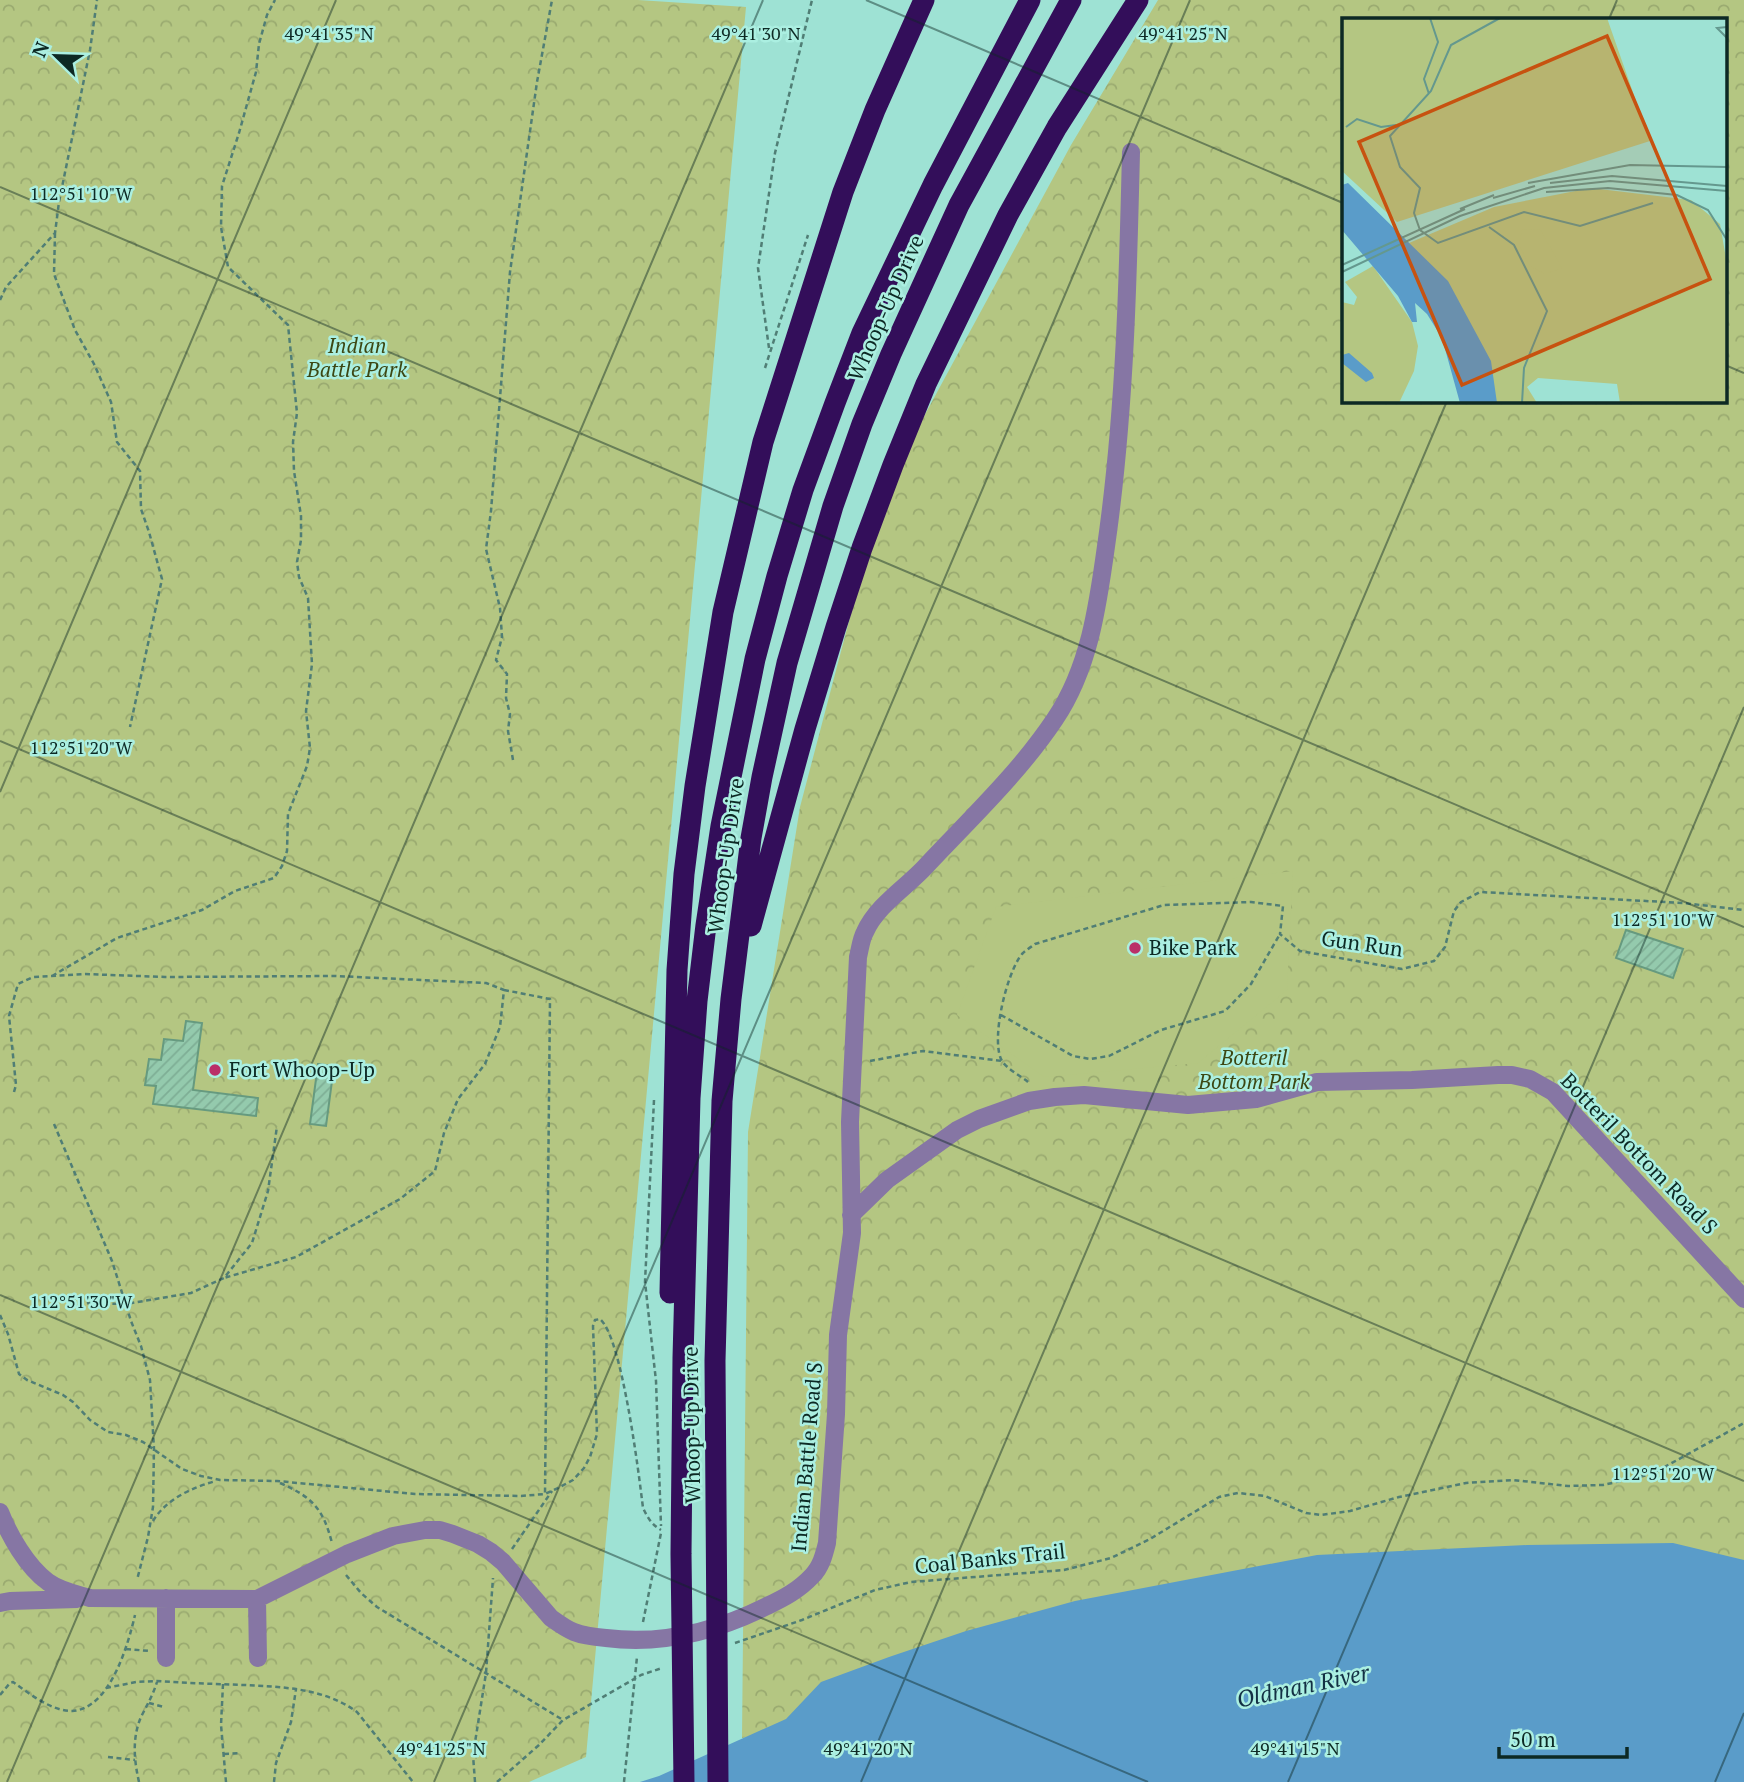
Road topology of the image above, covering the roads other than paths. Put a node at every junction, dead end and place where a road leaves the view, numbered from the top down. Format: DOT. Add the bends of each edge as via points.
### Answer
graph roads {
  1 [pos="924,0"];
  2 [pos="1030,0"];
  3 [pos="1071,0"];
  4 [pos="1138,0"];
  5 [pos="1132,152"];
  6 [pos="731,999"];
  7 [pos="851,1214"];
  8 [pos="1744,1299"];
  9 [pos="0,1512"];
  10 [pos="681,1554"];
  11 [pos="90,1598"];
  12 [pos="166,1598"];
  13 [pos="257,1599"];
  14 [pos="0,1604"];
  15 [pos="166,1658"];
  16 [pos="258,1658"];
  17 [pos="684,1782"];
  18 [pos="718,1782"];
  1 -- 10 [label="highway" via="843,192 763,442 723,612 695,786 684,874 674,1054 671,1382"];
  2 -- 10 [label="highway, Whoop-Up Drive" via="862,333 803,490 755,659 721,826 696,1002 686,1228"];
  3 -- 6 [label="highway, Whoop-Up Drive" via="959,205 891,354 833,506 788,663 762,777"];
  4 -- 6 [label="highway" via="1057,127 1009,215 926,384 893,465 805,729"];
  5 -- 7 [label="street, Indian Battle Road S" via="1127,322 1113,490 1096,615 1084,657 1055,718 1013,772 864,932 858,957 850,1122"];
  6 -- 18 [label="highway, Whoop-Up Drive" via="722,1101 715,1361"];
  7 -- 8 [label="street, Botteril Bottom Road S" via="887,1180 957,1130 1029,1101 1084,1095 1188,1105 1256,1099 1317,1082 1512,1075 1553,1092"];
  7 -- 13 [label="street, Indian Battle Road S" via="838,1335 827,1542 818,1569 792,1594 694,1634 634,1640 587,1636 551,1618 503,1562 478,1544 440,1530 425,1530 393,1535"];
  9 -- 11 [label="street, Indian Battle Road S" via="10,1535 47,1582"];
  10 -- 17 [label="highway, Whoop-Up Drive"];
  11 -- 12 [label="street, Indian Battle Road S"];
  11 -- 14 [label="street"];
  12 -- 13 [label="street, Indian Battle Road S"];
  12 -- 15 [label="street"];
  13 -- 16 [label="street"];
}
